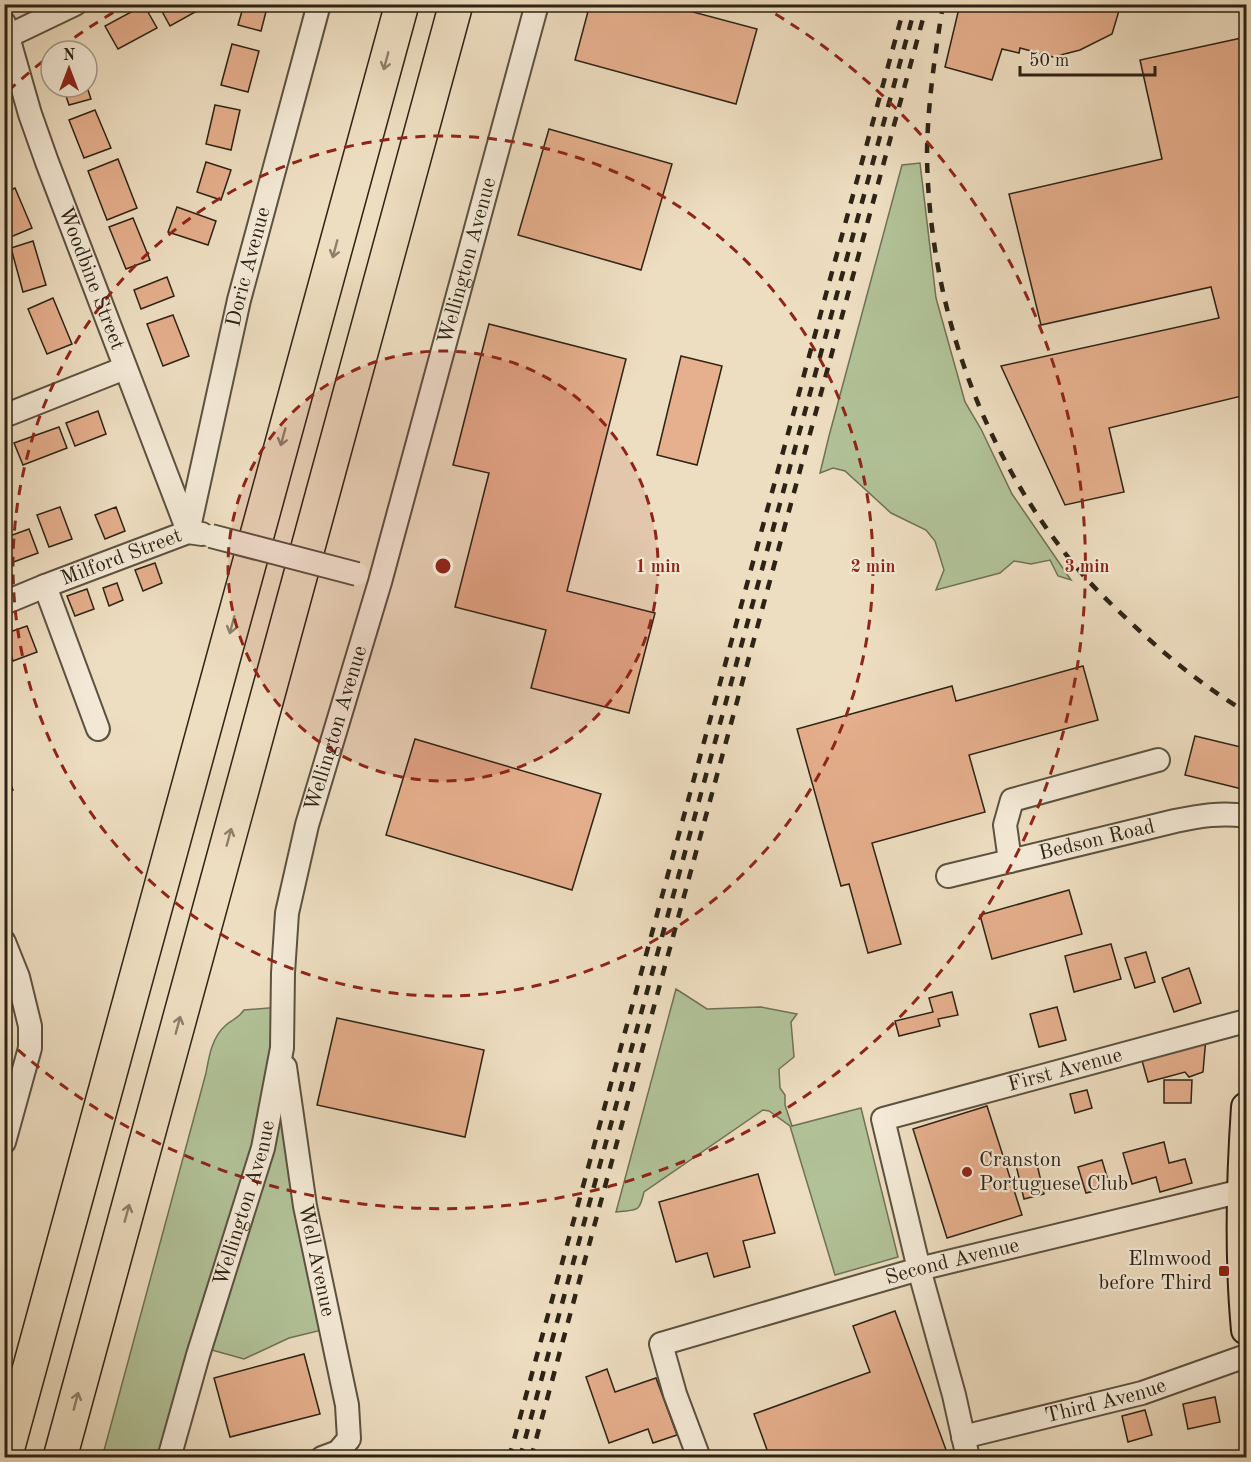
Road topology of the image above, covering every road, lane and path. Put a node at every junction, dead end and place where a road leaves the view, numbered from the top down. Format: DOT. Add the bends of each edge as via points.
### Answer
graph roads {
  1 [pos="75,4"];
  2 [pos="319,4"];
  3 [pos="402,4"];
  4 [pos="456,4"];
  5 [pos="537,4"];
  6 [pos="5,33"];
  7 [pos="125,368"];
  8 [pos="4,416"];
  9 [pos="188,532"];
  10 [pos="380,582"];
  11 [pos="45,586"];
  12 [pos="4,603"];
  13 [pos="98,729"];
  14 [pos="1158,760"];
  15 [pos="1246,816"];
  16 [pos="1010,861"];
  17 [pos="948,876"];
  18 [pos="4,942"];
  19 [pos="1246,1021"];
  20 [pos="282,1048"];
  21 [pos="1246,1107"];
  22 [pos="4,1142"];
  23 [pos="1244,1191"];
  24 [pos="919,1269"];
  25 [pos="1246,1330"];
  26 [pos="1246,1356"];
  27 [pos="966,1447"];
  28 [pos="171,1457"];
  29 [pos="4,1458"];
  30 [pos="60,1458"];
  31 [pos="322,1458"];
  32 [pos="699,1458"];
  1 -- 6 [label="street"];
  2 -- 9 [label="street, Doric Avenue" via="239,300"];
  3 -- 29 [label="highway, one-way"];
  30 -- 4 [label="highway, one-way"];
  5 -- 10 [label="street, Wellington Avenue"];
  6 -- 7 [label="street, Woodbine Street" via="46,162"];
  7 -- 8 [label="street"];
  7 -- 9 [label="street, Woodbine Street"];
  9 -- 10 [label="street, Milford Street, bridge"];
  9 -- 11 [label="street, Milford Street"];
  10 -- 20 [label="street, Wellington Avenue" via="307,825 287,913"];
  11 -- 12 [label="street, Milford Street"];
  11 -- 13 [label="street"];
  14 -- 16 [label="street" via="1012,800 1005,825"];
  15 -- 16 [label="street, Bedson Road" via="1203,816 1175,821"];
  16 -- 17 [label="street, Bedson Road"];
  18 -- 22 [label="street" via="18,977 30,1026 30,1048"];
  19 -- 24 [label="street, First Avenue" via="883,1119"];
  20 -- 28 [label="street, Wellington Avenue" via="258,1167 198,1355"];
  20 -- 31 [label="street, Well Avenue" via="305,1206 347,1405 349,1439 338,1452"];
  21 -- 23 [label="main road"];
  23 -- 24 [label="street, Second Avenue"];
  23 -- 25 [label="main road" via="1242,1292"];
  24 -- 27 [label="street"];
  24 -- 32 [label="street, Second Avenue" via="662,1344 675,1394"];
  26 -- 27 [label="street, Third Avenue" via="1142,1393"];
}
